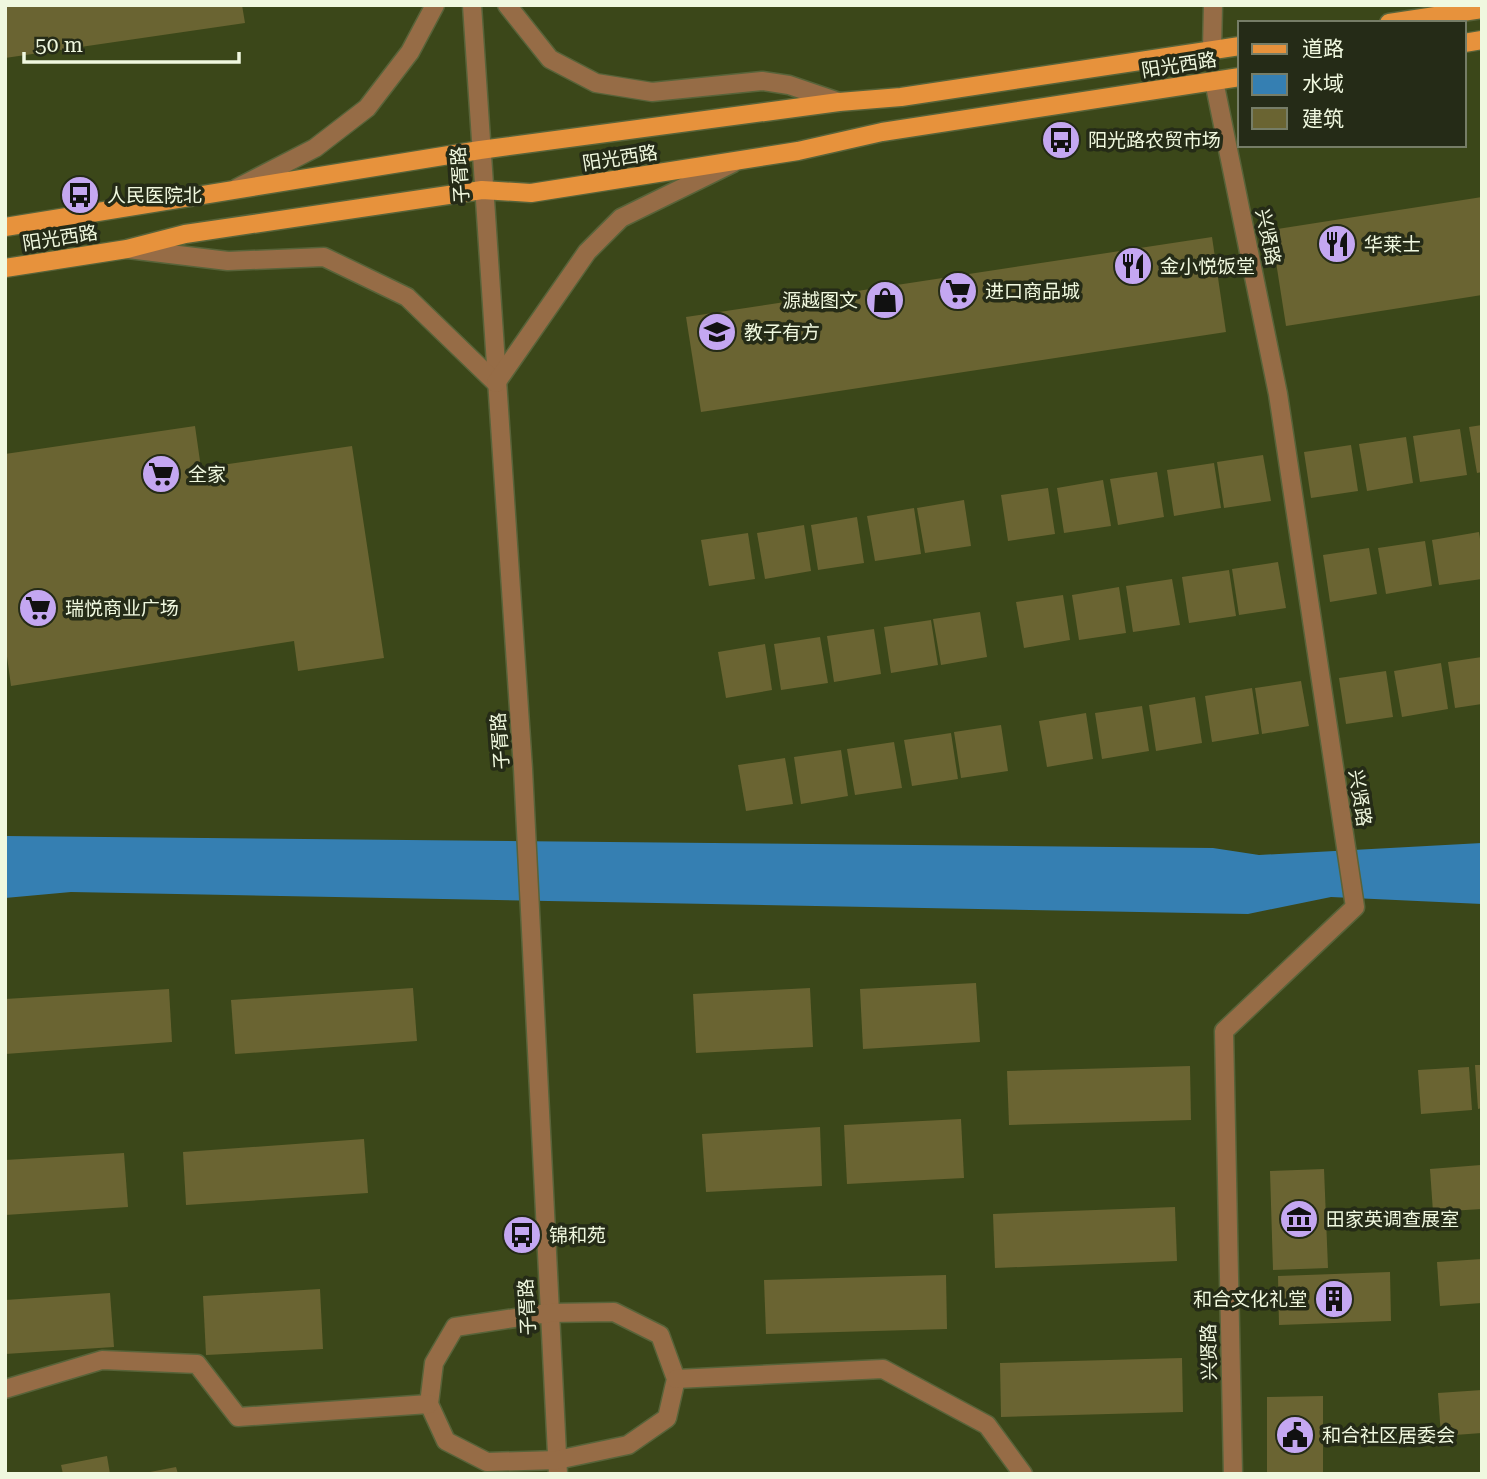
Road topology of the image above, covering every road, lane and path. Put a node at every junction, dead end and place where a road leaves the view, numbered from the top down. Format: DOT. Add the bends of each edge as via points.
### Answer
graph roads {
  1 [pos="435,5"];
  2 [pos="472,5"];
  3 [pos="507,5"];
  4 [pos="1213,5"];
  5 [pos="1482,9"];
  6 [pos="1402,21"];
  7 [pos="1238,46"];
  8 [pos="1212,50"];
  9 [pos="1238,77"];
  10 [pos="1214,81"];
  11 [pos="839,102"];
  12 [pos="480,150"];
  13 [pos="739,160"];
  14 [pos="234,189"];
  15 [pos="482,190"];
  16 [pos="5,227"];
  17 [pos="127,249"];
  18 [pos="5,268"];
  19 [pos="496,383"];
  20 [pos="548,1313"];
  21 [pos="676,1379"];
  22 [pos="5,1389"];
  23 [pos="429,1404"];
  24 [pos="557,1467"];
  25 [pos="1023,1474"];
  26 [pos="1233,1474"];
  1 -- 14 [label="street" via="410,52 367,108 315,148"];
  2 -- 12 [label="street, 子胥路"];
  3 -- 11 [label="street" via="550,59 596,83 652,92 762,80"];
  4 -- 8 [label="street"];
  5 -- 6 [label="main road"];
  7 -- 8 [label="main road, 阳光西路"];
  8 -- 11 [label="main road, 阳光西路" via="901,97"];
  9 -- 10 [label="main road, 阳光西路"];
  10 -- 13 [label="main road, 阳光西路" via="882,132"];
  10 -- 26 [label="street, 兴贤路" via="1278,394 1355,906 1224,1031"];
  11 -- 12 [label="main road, 阳光西路"];
  12 -- 14 [label="main road, 阳光西路"];
  12 -- 15 [label="street, 子胥路"];
  13 -- 15 [label="main road, 阳光西路" via="531,193"];
  13 -- 19 [label="street" via="621,218 587,252"];
  14 -- 16 [label="main road, 阳光西路"];
  15 -- 17 [label="main road, 阳光西路" via="185,234"];
  15 -- 19 [label="street, 子胥路"];
  17 -- 18 [label="main road, 阳光西路"];
  17 -- 19 [label="street" via="228,261 324,257 407,297"];
  19 -- 20 [label="street, 子胥路" via="523,769"];
  20 -- 21 [label="street" via="614,1312 660,1335"];
  20 -- 23 [label="street" via="455,1327 434,1363"];
  20 -- 24 [label="street, 子胥路"];
  21 -- 24 [label="street" via="667,1418 628,1445"];
  21 -- 25 [label="street" via="883,1369 987,1425"];
  22 -- 23 [label="street" via="102,1360 197,1364 238,1417"];
  23 -- 24 [label="street" via="446,1441 487,1462"];
}
